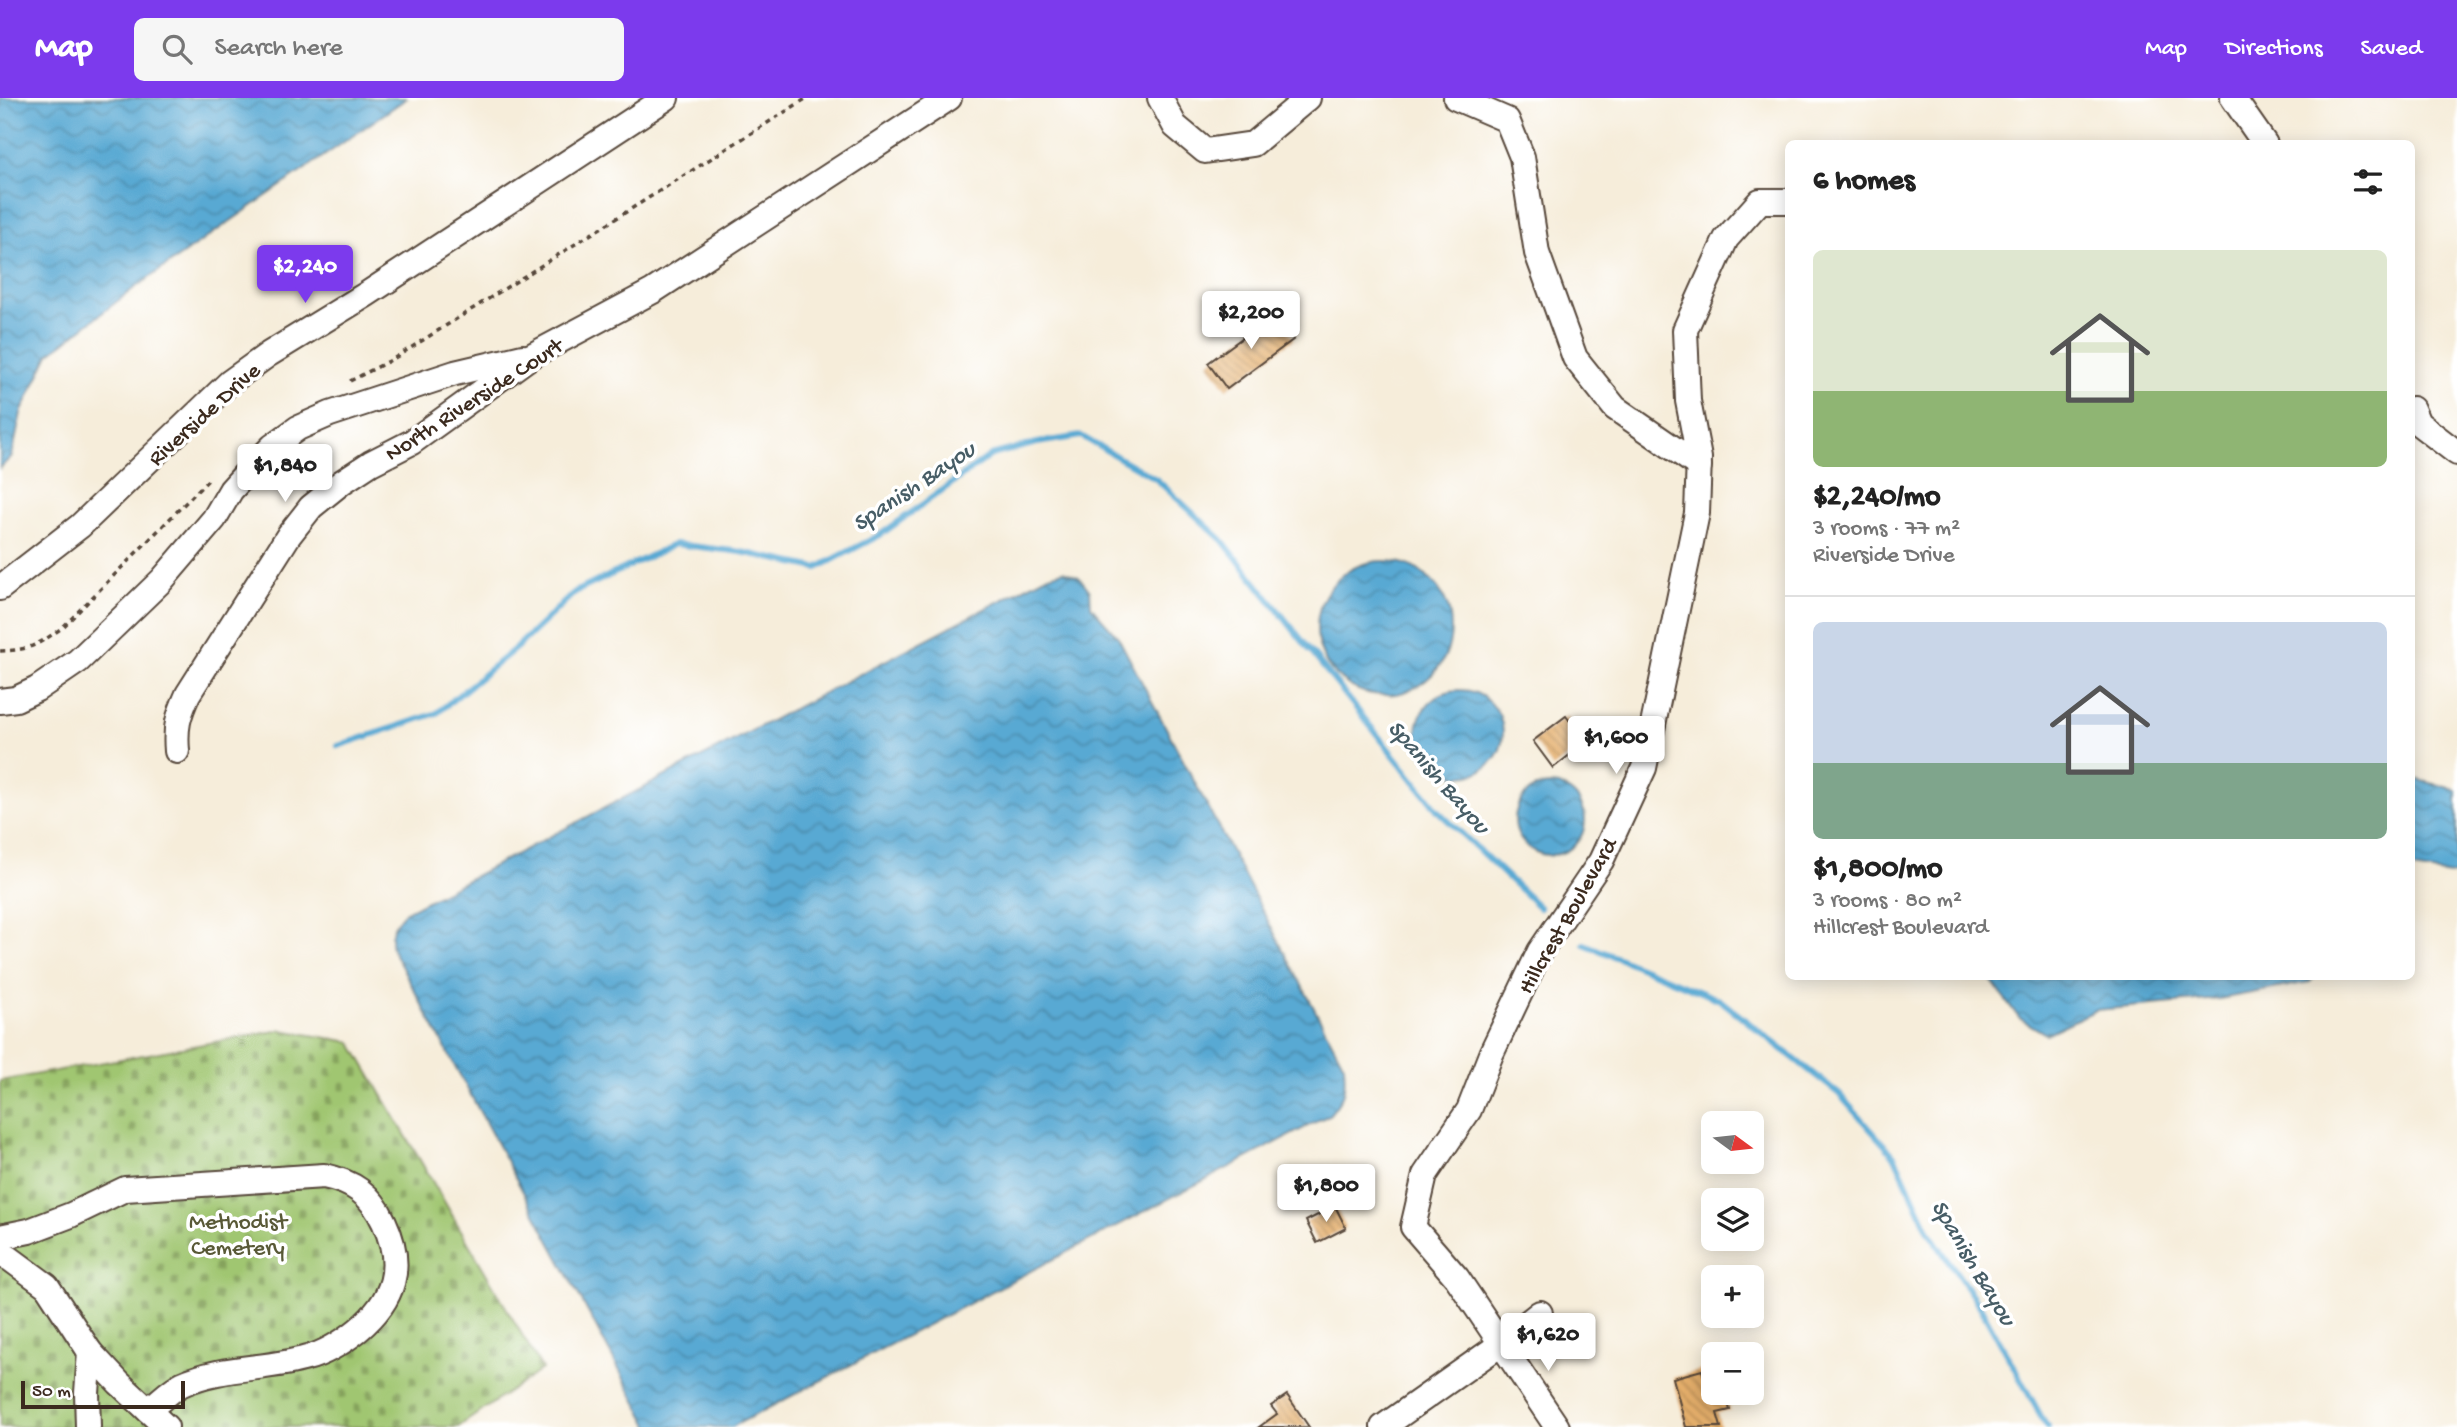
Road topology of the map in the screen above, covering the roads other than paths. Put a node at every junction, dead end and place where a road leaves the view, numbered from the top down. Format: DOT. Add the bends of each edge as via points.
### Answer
graph roads {
  1 [pos="666,98"];
  2 [pos="949,98"];
  3 [pos="1160,98"];
  4 [pos="1308,98"];
  5 [pos="1456,98"];
  6 [pos="2233,98"];
  7 [pos="2262,140"];
  8 [pos="1785,201"];
  9 [pos="531,356"];
  10 [pos="2415,416"];
  11 [pos="2457,453"];
  12 [pos="1699,467"];
  13 [pos="0,588"];
  14 [pos="0,701"];
  15 [pos="177,751"];
  16 [pos="0,1237"];
  17 [pos="0,1255"];
  18 [pos="1540,1313"];
  19 [pos="1501,1343"];
  20 [pos="90,1352"];
  21 [pos="148,1410"];
  22 [pos="88,1427"];
  23 [pos="166,1427"];
  24 [pos="1382,1427"];
  25 [pos="1557,1427"];
  1 -- 13 [label="street, Riverside Drive" via="230,382 80,526"];
  2 -- 9 [label="street, North Riverside Court" via="653,291"];
  3 -- 4 [label="street" via="1175,126 1205,151 1253,144"];
  5 -- 12 [label="street" via="1507,120 1522,157 1537,253 1575,358 1615,408"];
  6 -- 7 [label="street"];
  8 -- 12 [label="street, Hillcrest Boulevard" via="1760,201 1726,239 1685,330 1688,401"];
  9 -- 14 [label="street" via="455,373 298,428 250,469 162,580 78,660 37,688"];
  9 -- 15 [label="street, North Riverside Court" via="412,442 342,482 311,508 188,694 175,729"];
  10 -- 11 [label="street"];
  12 -- 19 [label="street, Hillcrest Boulevard" via="1696,513 1644,768 1601,861 1540,951 1469,1110 1425,1175 1413,1227 1457,1278"];
  16 -- 21 [label="street" via="71,1215 125,1189 324,1176 346,1181 364,1194 384,1222 395,1256 388,1296 371,1319 342,1343 307,1358 181,1385"];
  17 -- 20 [label="street" via="47,1286"];
  18 -- 19 [label="street"];
  19 -- 24 [label="street"];
  19 -- 25 [label="street"];
  20 -- 21 [label="street"];
  20 -- 22 [label="street"];
  21 -- 23 [label="street"];
}
